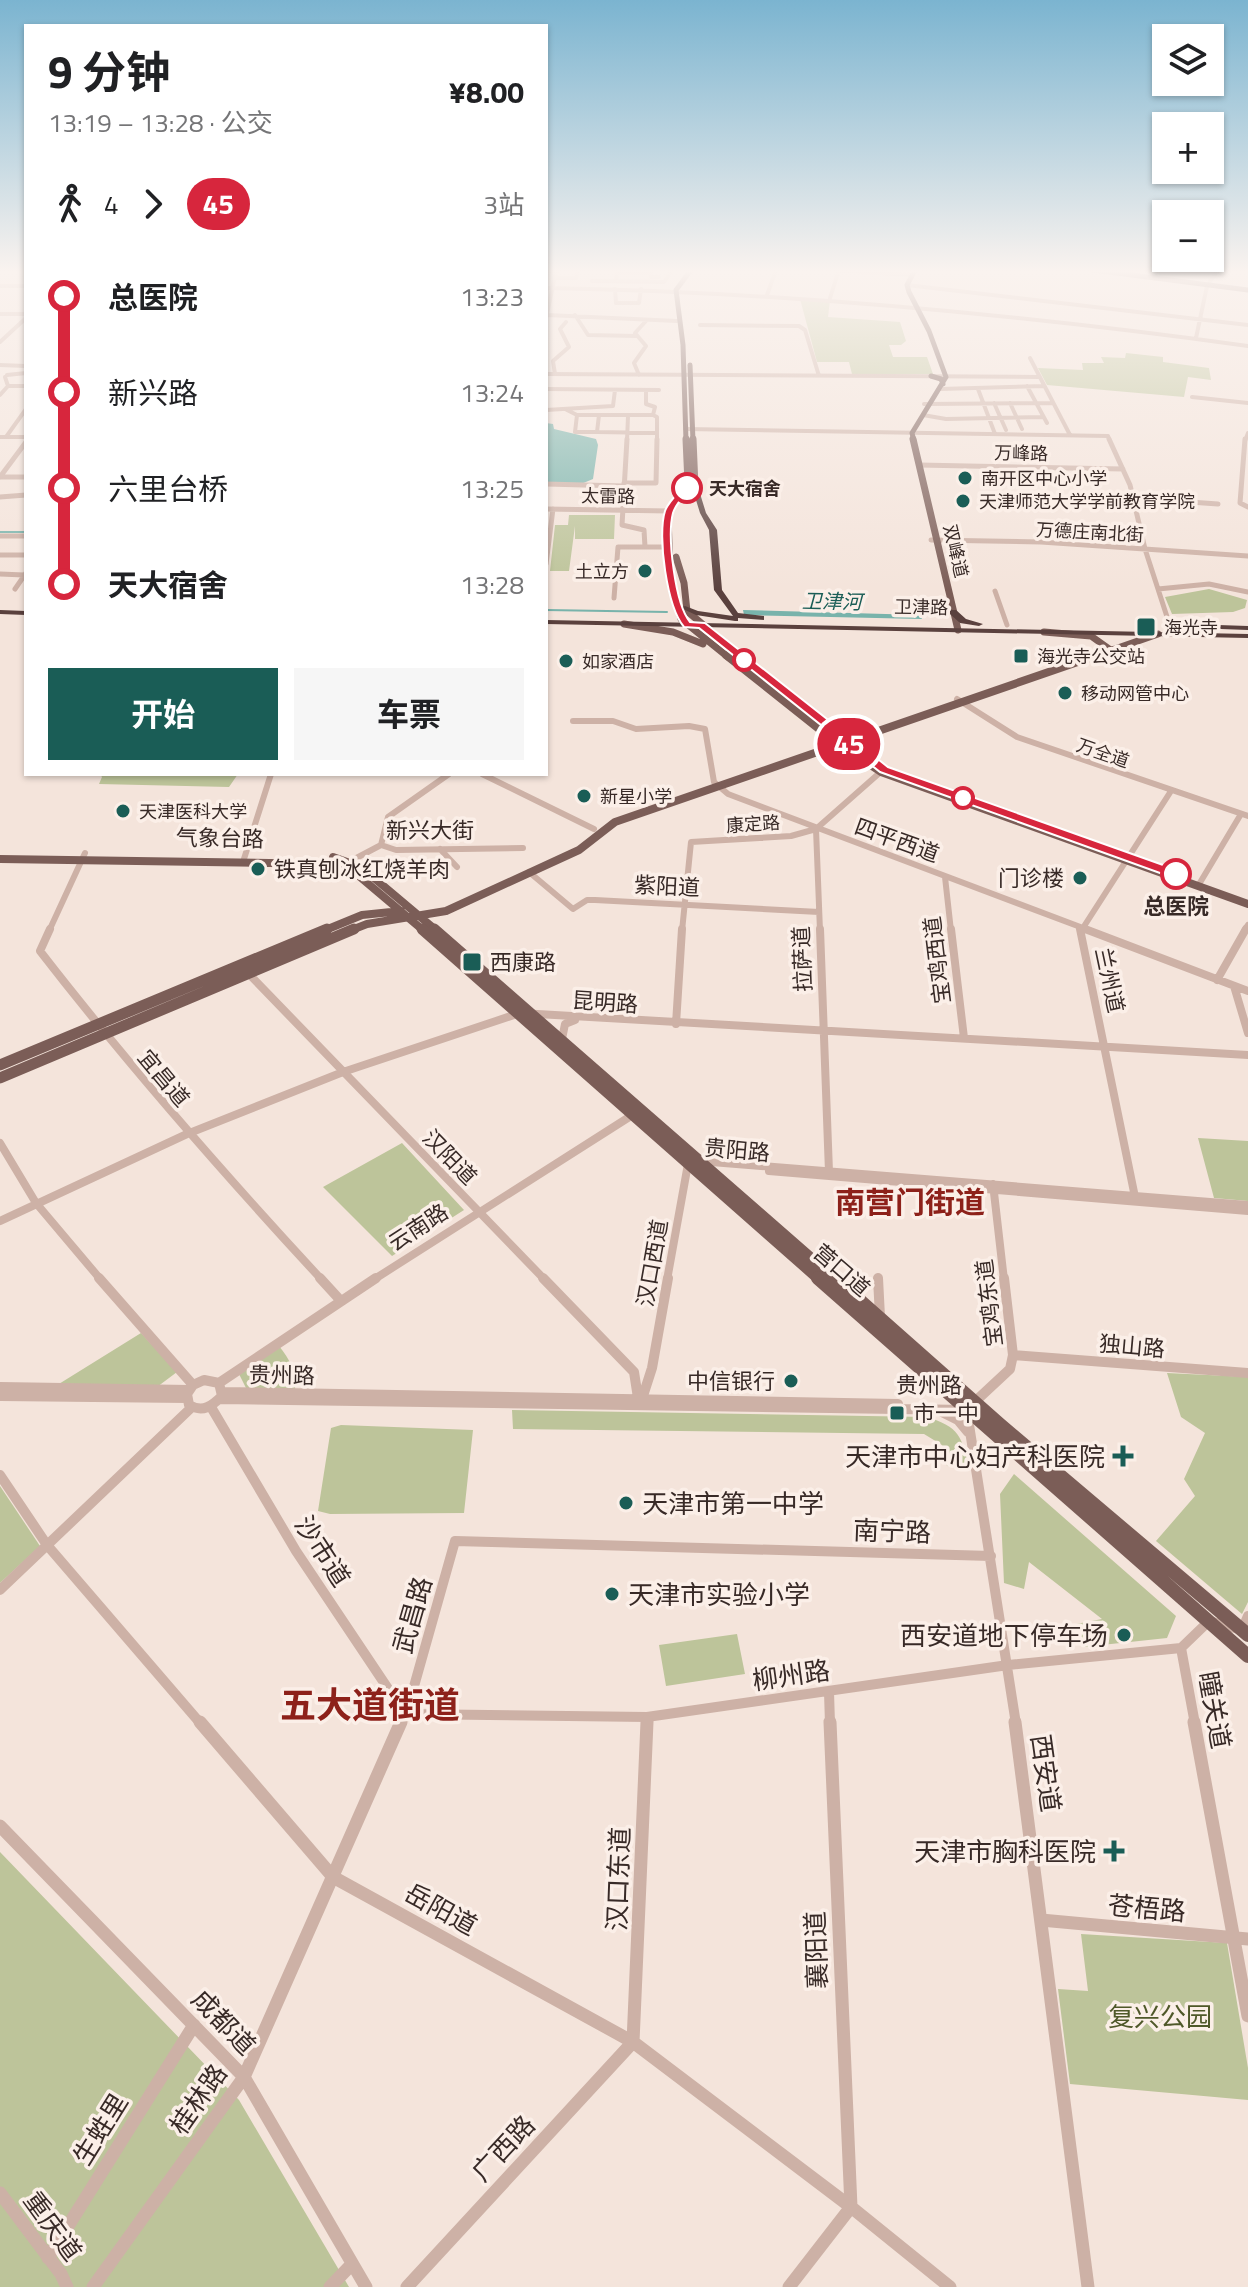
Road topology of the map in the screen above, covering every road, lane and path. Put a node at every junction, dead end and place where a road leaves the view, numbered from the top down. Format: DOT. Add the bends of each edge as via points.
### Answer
graph roads {
  1 [pos="1007,376"];
  2 [pos="1039,376"];
  3 [pos="5,377"];
  4 [pos="688,377"];
  5 [pos="688,377"];
  6 [pos="848,377"];
  7 [pos="991,377"];
  8 [pos="939,379"];
  9 [pos="8,386"];
  10 [pos="24,386"];
  11 [pos="995,386"];
  12 [pos="1012,386"];
  13 [pos="1027,386"];
  14 [pos="1044,386"];
  15 [pos="548,389"];
  16 [pos="958,389"];
  17 [pos="978,389"];
  18 [pos="615,390"];
  19 [pos="646,390"];
  20 [pos="659,390"];
  21 [pos="0,395"];
  22 [pos="1192,397"];
  23 [pos="984,403"];
  24 [pos="994,403"];
  25 [pos="1001,403"];
  26 [pos="1010,403"];
  27 [pos="1020,403"];
  28 [pos="1036,403"];
  29 [pos="1053,403"];
  30 [pos="1248,403"];
  31 [pos="927,405"];
  32 [pos="950,405"];
  33 [pos="962,405"];
  34 [pos="548,410"];
  35 [pos="567,410"];
  36 [pos="24,411"];
  37 [pos="577,415"];
  38 [pos="599,415"];
  39 [pos="653,415"];
  40 [pos="923,415"];
  41 [pos="628,416"];
  42 [pos="989,417"];
  43 [pos="1000,417"];
  44 [pos="1016,417"];
  45 [pos="1030,417"];
  46 [pos="1043,417"];
  47 [pos="944,418"];
  48 [pos="966,419"];
  49 [pos="1047,423"];
  50 [pos="685,429"];
  51 [pos="694,429"];
  52 [pos="1022,429"];
  53 [pos="1036,429"];
  54 [pos="1006,430"];
  55 [pos="597,432"];
  56 [pos="628,432"];
  57 [pos="657,433"];
  58 [pos="909,433"];
  59 [pos="949,433"];
  60 [pos="1248,433"];
  61 [pos="995,434"];
  62 [pos="1070,435"];
  63 [pos="3,437"];
  64 [pos="24,440"];
  65 [pos="24,443"];
  66 [pos="919,465"];
  67 [pos="1123,469"];
  68 [pos="0,477"];
  69 [pos="24,477"];
  70 [pos="548,484"];
  71 [pos="624,484"];
  72 [pos="695,487"];
  73 [pos="24,495"];
  74 [pos="0,497"];
  75 [pos="1133,498"];
  76 [pos="1218,504"];
  77 [pos="1248,507"];
  78 [pos="549,509"];
  79 [pos="622,511"];
  80 [pos="669,511"];
  81 [pos="0,536"];
  82 [pos="24,536"];
  83 [pos="934,540"];
  84 [pos="645,547"];
  85 [pos="663,547"];
  86 [pos="1145,549"];
  87 [pos="0,555"];
  88 [pos="24,555"];
  89 [pos="1248,556"];
  90 [pos="24,573"];
  91 [pos="0,574"];
  92 [pos="24,575"];
  93 [pos="15,589"];
  94 [pos="1158,589"];
  95 [pos="995,591"];
  96 [pos="1248,592"];
  97 [pos="614,598"];
  98 [pos="685,608"];
  99 [pos="0,610"];
  100 [pos="24,611"];
  101 [pos="949,612"];
  102 [pos="548,620"];
  103 [pos="548,620"];
  104 [pos="750,621"];
  105 [pos="684,622"];
  106 [pos="699,622"];
  107 [pos="808,622"];
  108 [pos="623,624"];
  109 [pos="1007,625"];
  110 [pos="1170,626"];
  111 [pos="1248,626"];
  112 [pos="953,627"];
  113 [pos="980,627"];
  114 [pos="1225,631"];
  115 [pos="1044,632"];
  116 [pos="1158,634"];
  117 [pos="1248,637"];
  118 [pos="1108,648"];
  119 [pos="722,654"];
  120 [pos="960,701"];
  121 [pos="573,721"];
  122 [pos="840,740"];
  123 [pos="882,770"];
  124 [pos="270,776"];
  125 [pos="446,776"];
  126 [pos="486,776"];
  127 [pos="716,784"];
  128 [pos="1171,791"];
  129 [pos="1244,815"];
  130 [pos="594,829"];
  131 [pos="816,829"];
  132 [pos="381,845"];
  133 [pos="523,848"];
  134 [pos="440,849"];
  135 [pos="0,856"];
  136 [pos="83,857"];
  137 [pos="244,859"];
  138 [pos="1127,859"];
  139 [pos="346,863"];
  140 [pos="457,867"];
  141 [pos="529,872"];
  142 [pos="945,877"];
  143 [pos="1199,884"];
  144 [pos="1248,901"];
  145 [pos="684,905"];
  146 [pos="819,912"];
  147 [pos="409,914"];
  148 [pos="1248,925"];
  149 [pos="1080,928"];
  150 [pos="245,969"];
  151 [pos="1217,980"];
  152 [pos="1234,986"];
  153 [pos="1248,991"];
  154 [pos="520,1013"];
  155 [pos="535,1015"];
  156 [pos="582,1019"];
  157 [pos="676,1024"];
  158 [pos="823,1029"];
  159 [pos="100,1030"];
  160 [pos="1248,1033"];
  161 [pos="964,1038"];
  162 [pos="562,1039"];
  163 [pos="1106,1046"];
  164 [pos="1248,1055"];
  165 [pos="0,1065"];
  166 [pos="343,1072"];
  167 [pos="0,1078"];
  168 [pos="638,1112"];
  169 [pos="187,1134"];
  170 [pos="0,1143"];
  171 [pos="696,1163"];
  172 [pos="830,1174"];
  173 [pos="993,1187"];
  174 [pos="1135,1199"];
  175 [pos="36,1203"];
  176 [pos="1248,1208"];
  177 [pos="477,1212"];
  178 [pos="0,1221"];
  179 [pos="878,1278"];
  180 [pos="341,1301"];
  181 [pos="880,1320"];
  182 [pos="884,1336"];
  183 [pos="1013,1355"];
  184 [pos="652,1368"];
  185 [pos="634,1372"];
  186 [pos="1248,1373"];
  187 [pos="0,1387"];
  188 [pos="944,1391"];
  189 [pos="190,1395"];
  190 [pos="218,1395"];
  191 [pos="0,1396"];
  192 [pos="640,1399"];
  193 [pos="968,1406"];
  194 [pos="933,1407"];
  195 [pos="972,1438"];
  196 [pos="0,1475"];
  197 [pos="455,1541"];
  198 [pos="47,1545"];
  199 [pos="991,1556"];
  200 [pos="0,1590"];
  201 [pos="1209,1621"];
  202 [pos="1246,1627"];
  203 [pos="1181,1648"];
  204 [pos="1248,1656"];
  205 [pos="1008,1665"];
  206 [pos="829,1692"];
  207 [pos="405,1714"];
  208 [pos="647,1717"];
  209 [pos="0,1826"];
  210 [pos="333,1877"];
  211 [pos="1041,1920"];
  212 [pos="1241,1939"];
  213 [pos="1248,2016"];
  214 [pos="194,2025"];
  215 [pos="633,2042"];
  216 [pos="244,2077"];
  217 [pos="0,2193"];
  218 [pos="851,2207"];
  219 [pos="48,2258"];
  220 [pos="352,2264"];
  221 [pos="67,2287"];
  222 [pos="93,2287"];
  223 [pos="330,2287"];
  224 [pos="366,2287"];
  225 [pos="407,2287"];
  226 [pos="789,2287"];
  227 [pos="950,2287"];
  228 [pos="1088,2287"];
  1 -- 12 [label="street"];
  2 -- 14 [label="street"];
  3 -- 9 [label="street"];
  4 -- 50 [label="main road"];
  5 -- 51 [label="main road"];
  6 -- 8 [label="street"];
  7 -- 8 [label="street"];
  8 -- 16 [label="street"];
  8 -- 31 [label="main road"];
  9 -- 10 [label="street"];
  9 -- 21 [label="street"];
  11 -- 12 [label="street"];
  11 -- 17 [label="street"];
  11 -- 25 [label="street"];
  12 -- 13 [label="street"];
  12 -- 27 [label="street"];
  13 -- 14 [label="street"];
  13 -- 28 [label="street"];
  14 -- 29 [label="street"];
  15 -- 18 [label="street"];
  16 -- 17 [label="street"];
  16 -- 33 [label="street"];
  17 -- 23 [label="street"];
  18 -- 19 [label="street"];
  18 -- 35 [label="street" via="613,406"];
  19 -- 20 [label="street"];
  19 -- 39 [label="street" via="646,404 655,407"];
  22 -- 30 [label="street"];
  23 -- 24 [label="street"];
  23 -- 33 [label="street"];
  23 -- 42 [label="street"];
  24 -- 25 [label="street"];
  24 -- 43 [label="street"];
  25 -- 26 [label="street"];
  26 -- 27 [label="street"];
  26 -- 44 [label="street"];
  27 -- 28 [label="street"];
  27 -- 45 [label="street"];
  28 -- 29 [label="street"];
  28 -- 46 [label="street"];
  29 -- 62 [label="street"];
  31 -- 32 [label="street"];
  31 -- 40 [label="main road"];
  31 -- 58 [label="main road"];
  32 -- 33 [label="street"];
  32 -- 47 [label="street"];
  33 -- 48 [label="street"];
  34 -- 35 [label="street"];
  35 -- 37 [label="street"];
  36 -- 63 [label="street"];
  37 -- 38 [label="street"];
  37 -- 55 [label="street" via="575,432"];
  38 -- 41 [label="street"];
  38 -- 55 [label="street"];
  39 -- 41 [label="street"];
  39 -- 57 [label="street"];
  40 -- 47 [label="street"];
  40 -- 58 [label="main road"];
  41 -- 56 [label="street"];
  42 -- 43 [label="street"];
  42 -- 48 [label="street"];
  42 -- 61 [label="street"];
  43 -- 44 [label="street"];
  43 -- 54 [label="street"];
  44 -- 45 [label="street"];
  44 -- 52 [label="street"];
  45 -- 46 [label="street"];
  45 -- 53 [label="street"];
  46 -- 49 [label="street"];
  47 -- 48 [label="street"];
  47 -- 59 [label="street"];
  50 -- 51 [label="street"];
  50 -- 80 [label="main road" via="687,487"];
  51 -- 58 [label="street"];
  51 -- 72 [label="main road"];
  55 -- 56 [label="street"];
  56 -- 57 [label="street"];
  56 -- 71 [label="street"];
  57 -- 71 [label="street" via="656,483"];
  58 -- 59 [label="street"];
  58 -- 66 [label="main road, 双峰道"];
  58 -- 83 [label="main road, 双峰道"];
  59 -- 61 [label="street"];
  60 -- 77 [label="street" via="1240,503"];
  61 -- 62 [label="street"];
  62 -- 67 [label="street" via="1108,436"];
  63 -- 64 [label="street"];
  65 -- 68 [label="street"];
  66 -- 67 [label="street, 万峰路"];
  66 -- 83 [label="main road, 双峰道"];
  67 -- 75 [label="street"];
  68 -- 69 [label="street"];
  70 -- 71 [label="street"];
  71 -- 79 [label="street"];
  72 -- 98 [label="main road" via="675,515"];
  72 -- 107 [label="highway" via="713,530 718,590 728,607 742,617"];
  73 -- 74 [label="street"];
  75 -- 76 [label="street"];
  75 -- 86 [label="street"];
  78 -- 79 [label="street, 太雷路"];
  79 -- 80 [label="street, 太雷路"];
  79 -- 84 [label="street" via="622,525 644,530"];
  80 -- 105 [label="main road" via="670,574"];
  81 -- 82 [label="street"];
  83 -- 86 [label="street, 万德庄南北街"];
  83 -- 101 [label="main road, 双峰道"];
  84 -- 85 [label="street"];
  84 -- 97 [label="street" via="618,547"];
  86 -- 89 [label="street, 万德庄南北街"];
  86 -- 94 [label="street"];
  87 -- 88 [label="street"];
  90 -- 91 [label="street"];
  92 -- 93 [label="street"];
  94 -- 96 [label="street" via="1217,584"];
  94 -- 110 [label="street"];
  95 -- 109 [label="street"];
  98 -- 104 [label="highway"];
  98 -- 106 [label="main road"];
  99 -- 100 [label="highway"];
  101 -- 112 [label="main road"];
  101 -- 113 [label="highway"];
  102 -- 105 [label="highway, 卫津路"];
  103 -- 108 [label="highway, 卫津路"];
  104 -- 106 [label="highway, 卫津路"];
  104 -- 107 [label="highway, 卫津路"];
  105 -- 106 [label="highway, 卫津路"];
  105 -- 108 [label="highway, 卫津路"];
  105 -- 119 [label="main road"];
  106 -- 112 [label="highway, 卫津路"];
  106 -- 122 [label="main road"];
  107 -- 112 [label="highway, 卫津路"];
  108 -- 119 [label="main road" via="673,632"];
  109 -- 110 [label="highway, 卫津路"];
  109 -- 113 [label="highway, 卫津路"];
  110 -- 114 [label="highway, 卫津路"];
  111 -- 114 [label="highway, 卫津路"];
  112 -- 113 [label="highway, 卫津路"];
  113 -- 115 [label="highway, 卫津路"];
  114 -- 116 [label="highway, 卫津路"];
  114 -- 117 [label="highway"];
  115 -- 116 [label="highway, 卫津路"];
  115 -- 118 [label="main road" via="1091,636"];
  116 -- 118 [label="main road, 卫津路"];
  118 -- 120 [label="main road, 卫津路"];
  119 -- 122 [label="main road"];
  120 -- 122 [label="main road, 卫津路"];
  120 -- 128 [label="street, 万全道" via="1017,737"];
  121 -- 127 [label="street" via="613,721 636,729 705,729"];
  122 -- 123 [label="main road"];
  122 -- 127 [label="main road, 卫津路"];
  123 -- 131 [label="street"];
  123 -- 138 [label="main road"];
  124 -- 137 [label="street"];
  125 -- 132 [label="street" via="388,817"];
  126 -- 130 [label="street"];
  127 -- 130 [label="main road" via="618,815"];
  127 -- 131 [label="street, 四平西道" via="728,794"];
  127 -- 141 [label="main road" via="615,822 584,847"];
  128 -- 129 [label="street, 万全道"];
  128 -- 138 [label="street, 兰州道"];
  129 -- 143 [label="street"];
  130 -- 147 [label="main road" via="580,844"];
  131 -- 142 [label="street, 四平西道"];
  131 -- 145 [label="street, 康定路" via="791,836 691,842"];
  131 -- 146 [label="street, 拉萨道"];
  132 -- 134 [label="street, 新兴大街"];
  132 -- 139 [label="street, 新兴大街"];
  133 -- 134 [label="street, 新兴大街"];
  134 -- 140 [label="street"];
  135 -- 136 [label="main road, 气象台路"];
  136 -- 137 [label="main road, 气象台路"];
  136 -- 159 [label="street, 宜昌道" via="40,951"];
  137 -- 139 [label="main road, 气象台路"];
  138 -- 143 [label="main road"];
  138 -- 149 [label="street, 兰州道"];
  139 -- 147 [label="main road"];
  141 -- 145 [label="street, 紫阳道" via="573,909 591,900"];
  141 -- 147 [label="main road" via="440,913"];
  142 -- 149 [label="street, 四平西道"];
  142 -- 161 [label="street, 宝鸡西道"];
  143 -- 144 [label="main road"];
  145 -- 146 [label="street, 紫阳道"];
  145 -- 157 [label="street"];
  146 -- 158 [label="street, 拉萨道"];
  147 -- 150 [label="main road"];
  147 -- 154 [label="main road, 营口道"];
  147 -- 155 [label="main road, 营口道"];
  148 -- 151 [label="street"];
  149 -- 151 [label="street, 四平西道"];
  149 -- 163 [label="street, 兰州道"];
  150 -- 159 [label="main road"];
  150 -- 166 [label="street, 汉阳道"];
  151 -- 152 [label="street, 四平西道"];
  152 -- 153 [label="street, 四平西道"];
  152 -- 160 [label="street"];
  154 -- 155 [label="street, 昆明路"];
  154 -- 166 [label="street, 昆明路"];
  154 -- 168 [label="main road, 营口道"];
  155 -- 156 [label="street, 昆明路"];
  155 -- 162 [label="main road, 营口道"];
  156 -- 157 [label="street, 昆明路"];
  156 -- 162 [label="street" via="565,1024"];
  157 -- 158 [label="street, 昆明路"];
  158 -- 161 [label="street, 昆明路"];
  158 -- 172 [label="street, 拉萨道"];
  159 -- 165 [label="main road"];
  159 -- 167 [label="main road"];
  159 -- 169 [label="street, 宜昌道"];
  161 -- 163 [label="street, 昆明路"];
  162 -- 168 [label="main road, 营口道"];
  163 -- 164 [label="street, 昆明路"];
  163 -- 174 [label="street, 兰州道"];
  166 -- 169 [label="street, 昆明路"];
  166 -- 177 [label="street, 汉阳道"];
  168 -- 171 [label="main road, 营口道"];
  168 -- 177 [label="street, 云南路"];
  169 -- 175 [label="street, 昆明路"];
  169 -- 180 [label="street, 宜昌道"];
  170 -- 175 [label="street"];
  171 -- 172 [label="street, 贵阳路"];
  171 -- 181 [label="main road, 营口道"];
  171 -- 182 [label="main road, 营口道"];
  171 -- 184 [label="street, 汉口西道"];
  172 -- 173 [label="street, 贵阳路"];
  173 -- 174 [label="street, 贵阳路"];
  173 -- 183 [label="street, 宝鸡东道"];
  174 -- 176 [label="street, 贵阳路"];
  175 -- 178 [label="street, 昆明路"];
  175 -- 189 [label="street"];
  177 -- 180 [label="street, 云南路"];
  177 -- 185 [label="street, 汉阳道"];
  179 -- 181 [label="street"];
  180 -- 190 [label="street, 云南路"];
  181 -- 182 [label="main road"];
  181 -- 193 [label="main road, 营口道"];
  182 -- 188 [label="main road, 营口道"];
  183 -- 186 [label="street, 独山路"];
  183 -- 193 [label="street, 宝鸡东道" via="1010,1369"];
  184 -- 185 [label="street"];
  184 -- 192 [label="street, 汉口西道"];
  185 -- 192 [label="street"];
  187 -- 189 [label="street, 贵州路"];
  188 -- 193 [label="main road, 营口道"];
  188 -- 194 [label="street" via="943,1402"];
  189 -- 190 [label="street, 贵州路" via="201,1410"];
  189 -- 190 [label="street, 贵州路" via="210,1380"];
  189 -- 191 [label="street, 贵州路"];
  189 -- 198 [label="street"];
  190 -- 192 [label="street, 贵州路"];
  190 -- 207 [label="street, 沙市道" via="296,1551"];
  192 -- 194 [label="street, 贵州路"];
  193 -- 194 [label="street, 贵州路"];
  193 -- 195 [label="street, 西安道"];
  193 -- 201 [label="main road, 营口道"];
  193 -- 202 [label="main road, 营口道"];
  194 -- 195 [label="street" via="958,1420"];
  195 -- 199 [label="street, 西安道"];
  196 -- 198 [label="street, 岳阳道"];
  197 -- 199 [label="street, 南宁路"];
  197 -- 207 [label="street, 武昌路"];
  198 -- 200 [label="street"];
  198 -- 210 [label="street, 岳阳道"];
  199 -- 205 [label="street, 西安道"];
  201 -- 202 [label="street"];
  201 -- 203 [label="street"];
  201 -- 204 [label="main road, 营口道"];
  203 -- 205 [label="street, 柳州路"];
  203 -- 212 [label="street, 瞳关道"];
  205 -- 206 [label="street, 柳州路"];
  205 -- 211 [label="street, 西安道"];
  206 -- 208 [label="street, 柳州路"];
  206 -- 218 [label="street, 襄阳道"];
  207 -- 208 [label="street, 柳州路"];
  207 -- 210 [label="street, 武昌路"];
  208 -- 215 [label="street, 汉口东道"];
  209 -- 214 [label="street, 成都道"];
  210 -- 215 [label="street, 岳阳道"];
  210 -- 216 [label="street, 桂林路"];
  211 -- 212 [label="street, 苍梧路"];
  211 -- 228 [label="street, 西安道"];
  212 -- 213 [label="street, 瞳关道"];
  214 -- 216 [label="street, 成都道"];
  214 -- 219 [label="street, 生﨡里"];
  215 -- 218 [label="street, 岳阳道"];
  215 -- 225 [label="street, 广西路"];
  216 -- 220 [label="street, 成都道"];
  216 -- 222 [label="street, 桂林路"];
  217 -- 219 [label="street, 重庆道"];
  218 -- 226 [label="street"];
  218 -- 227 [label="street, 岳阳道"];
  219 -- 221 [label="street, 重庆道"];
  220 -- 223 [label="street"];
  220 -- 224 [label="street, 成都道"];
}
